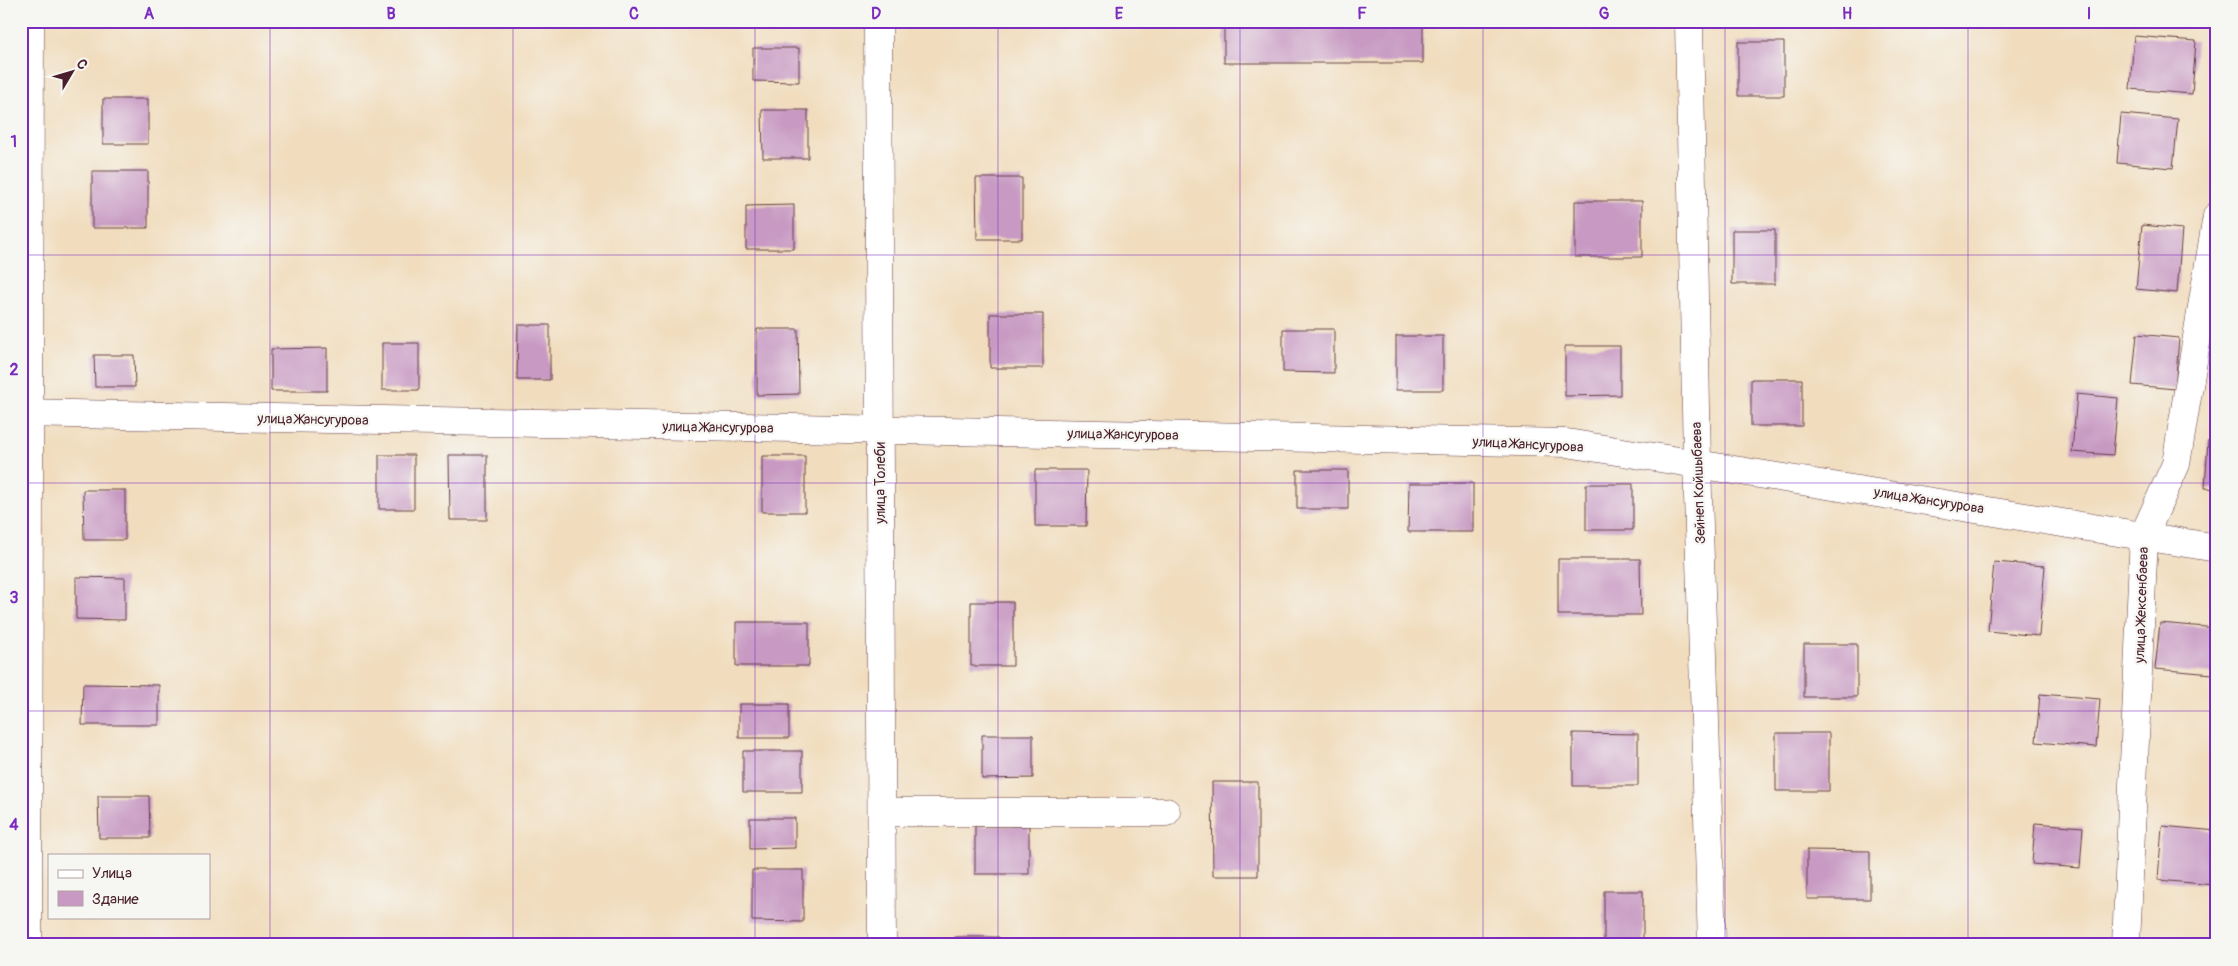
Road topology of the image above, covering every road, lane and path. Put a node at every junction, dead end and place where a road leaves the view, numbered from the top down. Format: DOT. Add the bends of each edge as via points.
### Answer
graph roads {
  1 [pos="30,21"];
  2 [pos="878,21"];
  3 [pos="1689,21"];
  4 [pos="2217,216"];
  5 [pos="25,413"];
  6 [pos="879,430"];
  7 [pos="1697,462"];
  8 [pos="2144,535"];
  9 [pos="2217,548"];
  10 [pos="882,812"];
  11 [pos="1166,812"];
  12 [pos="28,945"];
  13 [pos="882,945"];
  14 [pos="1712,945"];
  15 [pos="2126,945"];
  1 -- 5 [label="street"];
  2 -- 6 [label="street, улица Толеби"];
  3 -- 7 [label="street, Зейнеп Койшыбаева"];
  4 -- 8 [label="street, улица Жексенбаева" via="2176,464"];
  5 -- 6 [label="street, улица Жансугурова"];
  5 -- 12 [label="street"];
  6 -- 7 [label="street, улица Жансугурова" via="1567,443"];
  6 -- 10 [label="street, улица Толеби"];
  7 -- 8 [label="street, улица Жансугурова"];
  7 -- 14 [label="street, Зейнеп Койшыбаева"];
  8 -- 9 [label="street, улица Жансугурова"];
  8 -- 15 [label="street, улица Жексенбаева"];
  10 -- 11 [label="street"];
  10 -- 13 [label="street, улица Толеби"];
}
